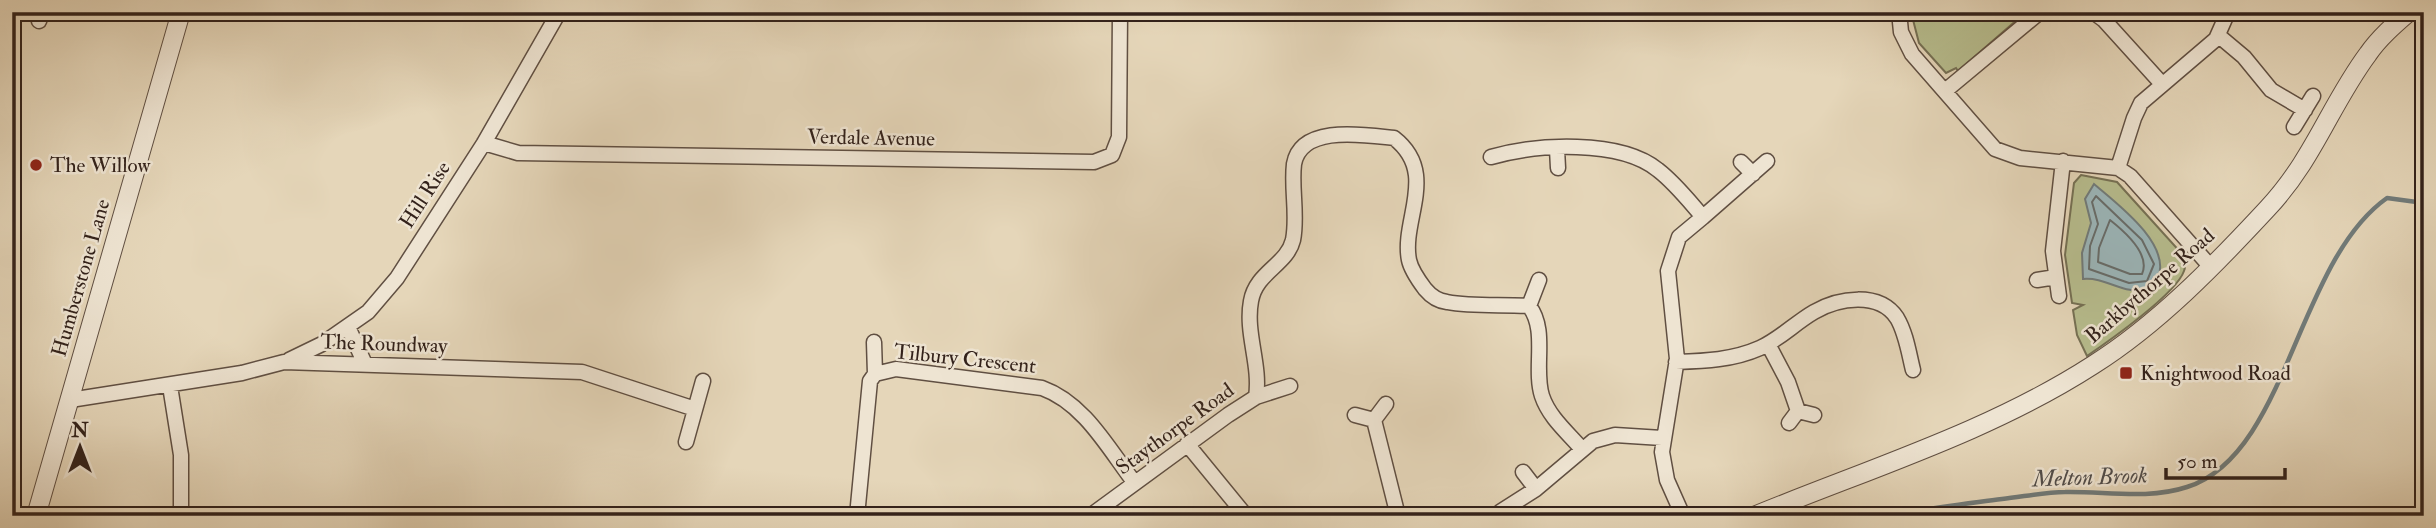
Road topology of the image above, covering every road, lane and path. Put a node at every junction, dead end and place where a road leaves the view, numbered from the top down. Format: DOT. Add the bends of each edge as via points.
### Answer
graph roads {
  1 [pos="181,12"];
  2 [pos="559,12"];
  3 [pos="1120,12"];
  4 [pos="1899,12"];
  5 [pos="2040,12"];
  6 [pos="2093,12"];
  7 [pos="2228,12"];
  8 [pos="2409,12"];
  9 [pos="2219,36"];
  10 [pos="2162,84"];
  11 [pos="1945,91"];
  12 [pos="2313,96"];
  13 [pos="2305,110"];
  14 [pos="2294,127"];
  15 [pos="484,143"];
  16 [pos="1557,149"];
  17 [pos="1491,157"];
  18 [pos="1767,161"];
  19 [pos="2063,161"];
  20 [pos="1741,162"];
  21 [pos="2119,167"];
  22 [pos="1558,168"];
  23 [pos="1753,174"];
  24 [pos="1703,217"];
  25 [pos="2210,266"];
  26 [pos="2056,277"];
  27 [pos="1539,280"];
  28 [pos="2037,280"];
  29 [pos="2059,296"];
  30 [pos="1529,306"];
  31 [pos="348,327"];
  32 [pos="874,342"];
  33 [pos="1768,344"];
  34 [pos="284,362"];
  35 [pos="1676,362"];
  36 [pos="365,364"];
  37 [pos="1913,370"];
  38 [pos="875,374"];
  39 [pos="703,381"];
  40 [pos="170,386"];
  41 [pos="1290,386"];
  42 [pos="1256,397"];
  43 [pos="70,400"];
  44 [pos="1386,404"];
  45 [pos="695,409"];
  46 [pos="1355,415"];
  47 [pos="1814,415"];
  48 [pos="1374,420"];
  49 [pos="1662,438"];
  50 [pos="686,442"];
  51 [pos="1187,444"];
  52 [pos="1581,448"];
  53 [pos="1522,472"];
  54 [pos="1134,482"];
  55 [pos="1536,489"];
  56 [pos="1500,512"];
  57 [pos="36,516"];
  58 [pos="181,516"];
  59 [pos="858,516"];
  60 [pos="1090,516"];
  61 [pos="1246,516"];
  62 [pos="1398,516"];
  63 [pos="1683,516"];
  64 [pos="1754,516"];
  1 -- 43 [label="street, Humberstone Lane"];
  2 -- 15 [label="street, Hill Rise"];
  3 -- 15 [label="street, Verdale Avenue" via="1119,138 1112,155 1094,162 518,153"];
  4 -- 11 [label="street" via="1905,43"];
  5 -- 11 [label="street"];
  6 -- 10 [label="street"];
  7 -- 9 [label="street"];
  8 -- 25 [label="street, Barkbythorpe Road" via="2363,60 2292,181"];
  9 -- 10 [label="street"];
  9 -- 13 [label="street" via="2271,90"];
  10 -- 21 [label="street" via="2138,108"];
  11 -- 19 [label="street" via="1999,152 2020,159"];
  12 -- 13 [label="street"];
  13 -- 14 [label="street"];
  15 -- 31 [label="street, Hill Rise" via="397,278 368,312"];
  16 -- 17 [label="street"];
  16 -- 22 [label="street"];
  16 -- 24 [label="street" via="1604,149 1643,160 1660,170"];
  18 -- 23 [label="street"];
  19 -- 21 [label="street"];
  19 -- 26 [label="street" via="2053,251"];
  20 -- 23 [label="street"];
  21 -- 25 [label="street"];
  23 -- 24 [label="street"];
  24 -- 35 [label="street" via="1679,237 1668,266"];
  25 -- 64 [label="street, Barkbythorpe Road" via="2123,345 2064,382 1900,460"];
  26 -- 28 [label="street"];
  26 -- 29 [label="street"];
  27 -- 30 [label="street"];
  30 -- 42 [label="street" via="1447,302 1430,295 1409,261 1415,213 1415,166 1410,154 1394,138 1324,136 1297,156 1291,245 1265,272 1251,301"];
  30 -- 52 [label="street" via="1538,327 1537,372 1542,397"];
  31 -- 34 [label="street, Hill Rise"];
  31 -- 36 [label="street"];
  32 -- 38 [label="street, Tilbury Crescent"];
  33 -- 35 [label="street" via="1724,359"];
  33 -- 37 [label="street" via="1814,312 1849,300 1871,301 1903,315"];
  33 -- 47 [label="street" via="1788,382 1793,417"];
  34 -- 36 [label="street, The Roundway"];
  34 -- 40 [label="street, The Roundway"];
  35 -- 49 [label="street"];
  36 -- 45 [label="street, The Roundway" via="582,372"];
  38 -- 54 [label="street, Tilbury Crescent" via="896,369 1056,393 1074,405"];
  38 -- 59 [label="street, Tilbury Crescent" via="870,381"];
  39 -- 45 [label="street"];
  40 -- 43 [label="street, The Roundway"];
  40 -- 58 [label="street" via="181,455"];
  41 -- 42 [label="street, Staythorpe Road"];
  42 -- 51 [label="street, Staythorpe Road"];
  43 -- 57 [label="street, Humberstone Lane"];
  44 -- 48 [label="street"];
  45 -- 50 [label="street"];
  46 -- 48 [label="street"];
  48 -- 62 [label="street"];
  49 -- 52 [label="street" via="1615,435"];
  49 -- 63 [label="street" via="1664,470"];
  51 -- 54 [label="street, Staythorpe Road"];
  51 -- 61 [label="street"];
  52 -- 55 [label="street"];
  53 -- 55 [label="street"];
  54 -- 60 [label="street, Staythorpe Road"];
  55 -- 56 [label="street"];
}
